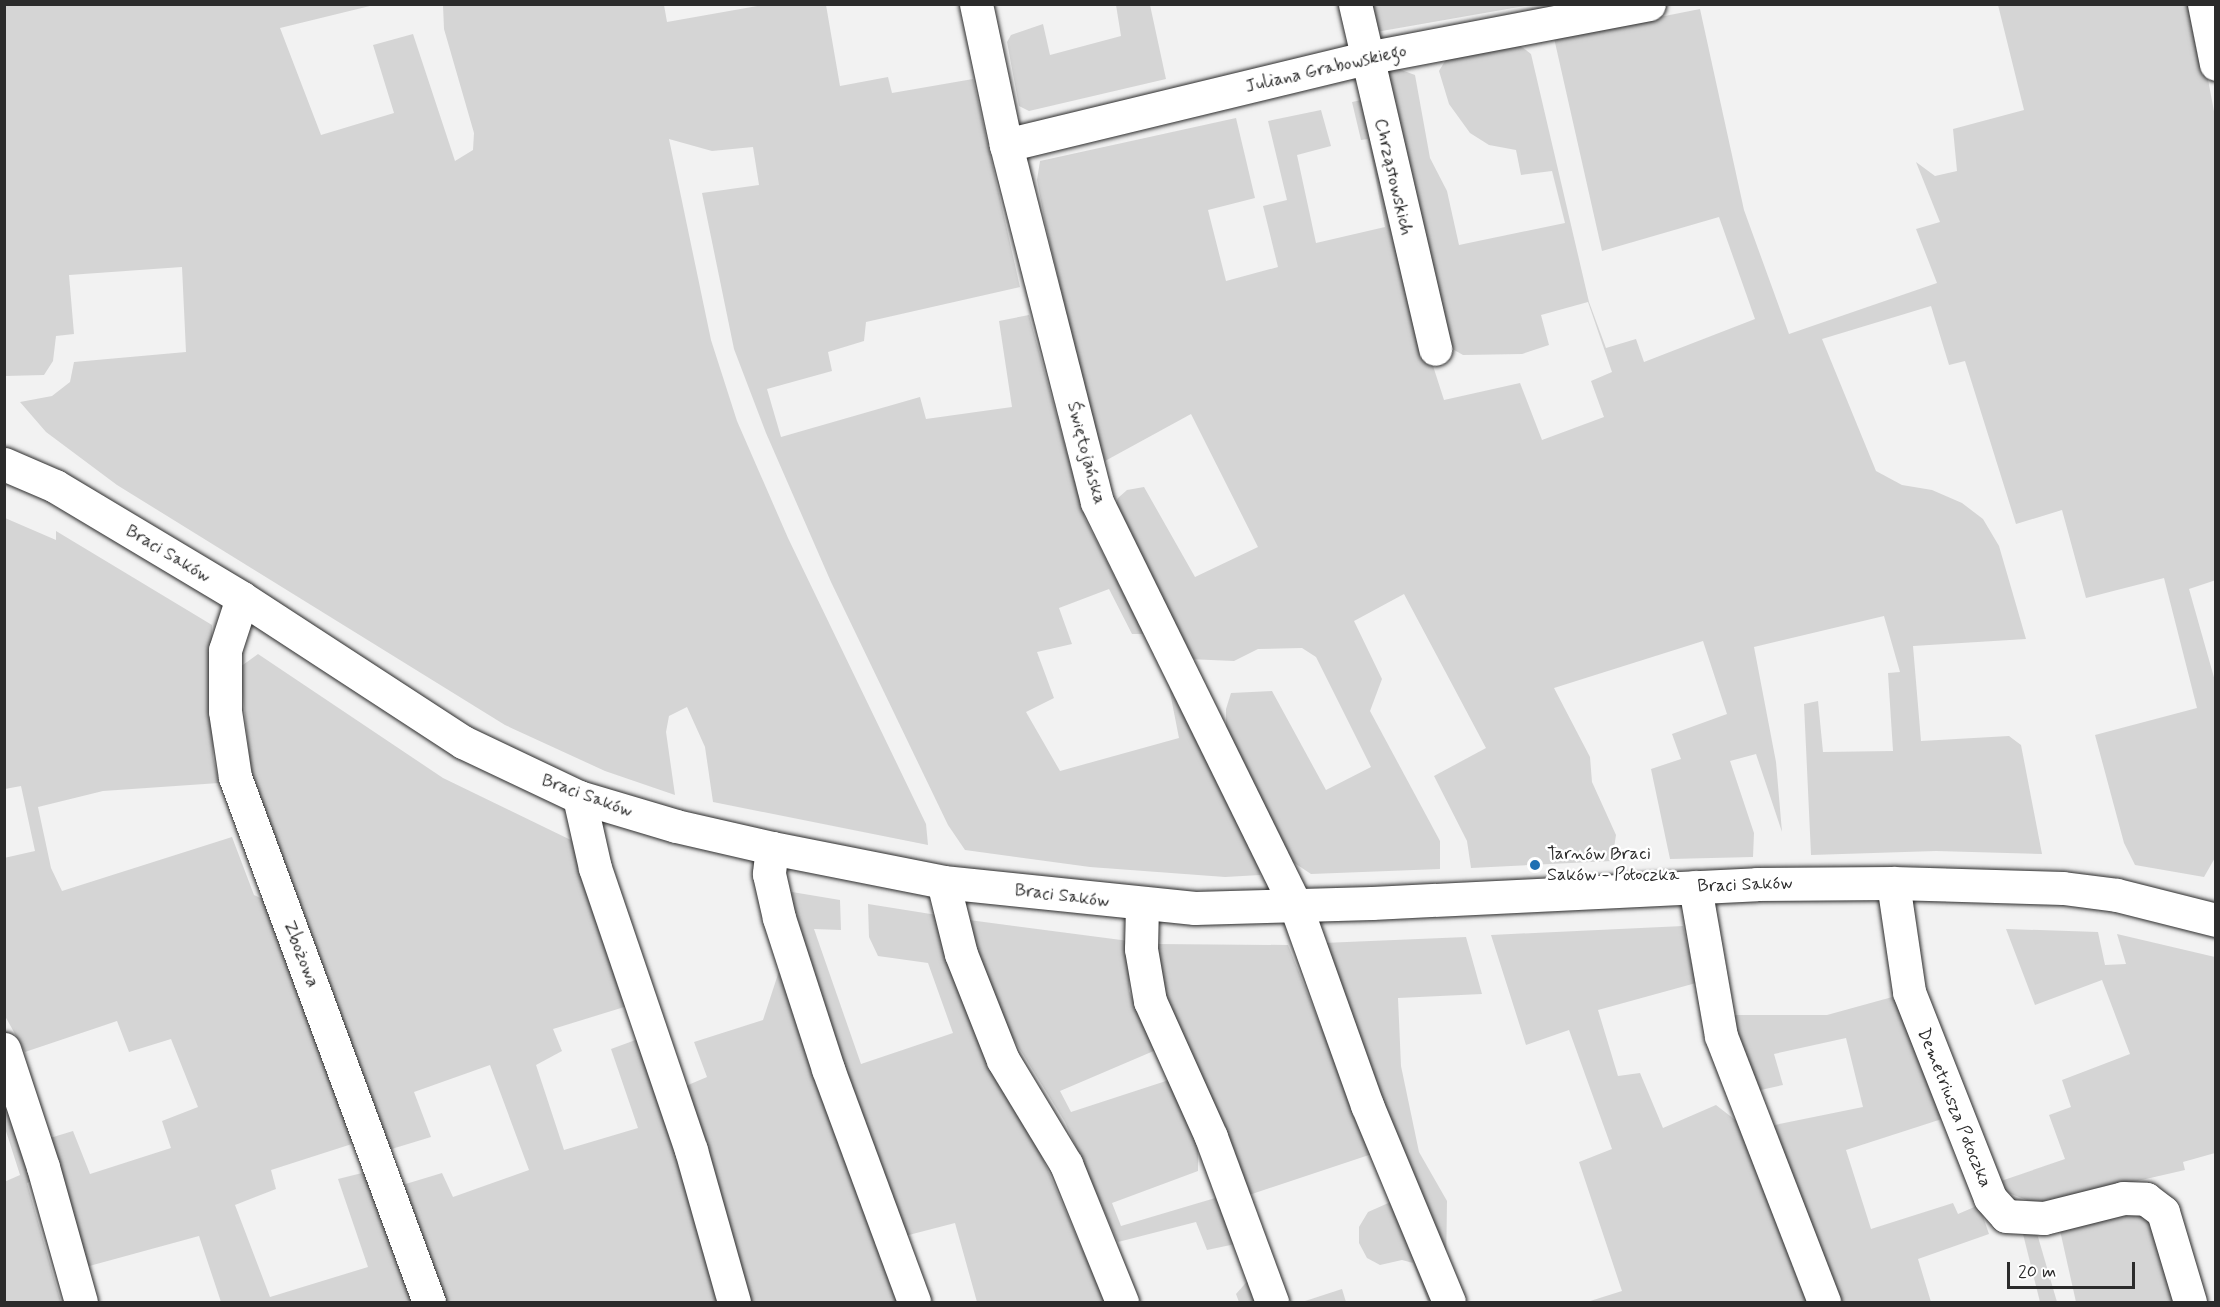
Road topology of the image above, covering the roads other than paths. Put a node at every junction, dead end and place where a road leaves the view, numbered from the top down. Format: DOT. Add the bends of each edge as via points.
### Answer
graph roads {
  1 [pos="976,4"];
  2 [pos="1355,4"];
  3 [pos="1649,4"];
  4 [pos="2204,4"];
  5 [pos="1366,58"];
  6 [pos="2216,64"];
  7 [pos="1006,145"];
  8 [pos="1435,349"];
  9 [pos="4,464"];
  10 [pos="242,598"];
  11 [pos="579,797"];
  12 [pos="772,848"];
  13 [pos="944,882"];
  14 [pos="1893,883"];
  15 [pos="1695,887"];
  16 [pos="1295,904"];
  17 [pos="1142,905"];
  18 [pos="2216,920"];
  19 [pos="4,1049"];
  20 [pos="81,1302"];
  21 [pos="429,1302"];
  22 [pos="734,1302"];
  23 [pos="914,1302"];
  24 [pos="1122,1302"];
  25 [pos="1272,1302"];
  26 [pos="1449,1302"];
  27 [pos="1824,1302"];
  28 [pos="2190,1302"];
  1 -- 7 [label="street, Świętojańska"];
  2 -- 5 [label="street, Chrząstowskich"];
  3 -- 5 [label="street, Juliana Grabowskiego"];
  4 -- 6 [label="street"];
  5 -- 7 [label="street, Juliana Grabowskiego"];
  5 -- 8 [label="street, Chrząstowskich"];
  7 -- 16 [label="street, Świętojańska" via="1097,502"];
  9 -- 10 [label="street, Braci Saków" via="55,486"];
  10 -- 11 [label="street, Braci Saków" via="463,742"];
  10 -- 21 [label="street, Zbożowa" via="225,650 225,711 235,777"];
  11 -- 12 [label="street, Braci Saków" via="676,826"];
  11 -- 22 [label="street" via="595,868 691,1150"];
  12 -- 13 [label="street, Braci Saków"];
  12 -- 23 [label="street" via="769,874 779,918 828,1069"];
  13 -- 17 [label="street, Braci Saków"];
  13 -- 24 [label="street" via="961,954 1003,1060 1066,1164"];
  14 -- 15 [label="street, Braci Saków"];
  14 -- 18 [label="street, Braci Saków" via="2063,888 2117,895"];
  14 -- 28 [label="street, Demetriusza Potoczka" via="1909,992 1990,1198 2006,1216 2044,1218 2123,1198 2146,1199 2163,1212"];
  15 -- 16 [label="street, Braci Saków"];
  15 -- 27 [label="street" via="1721,1036"];
  16 -- 17 [label="street, Braci Saków" via="1195,908"];
  16 -- 26 [label="street, Świętojańska" via="1367,1105"];
  17 -- 25 [label="street" via="1141,949 1150,1001 1211,1137"];
  19 -- 20 [label="street"];
}
